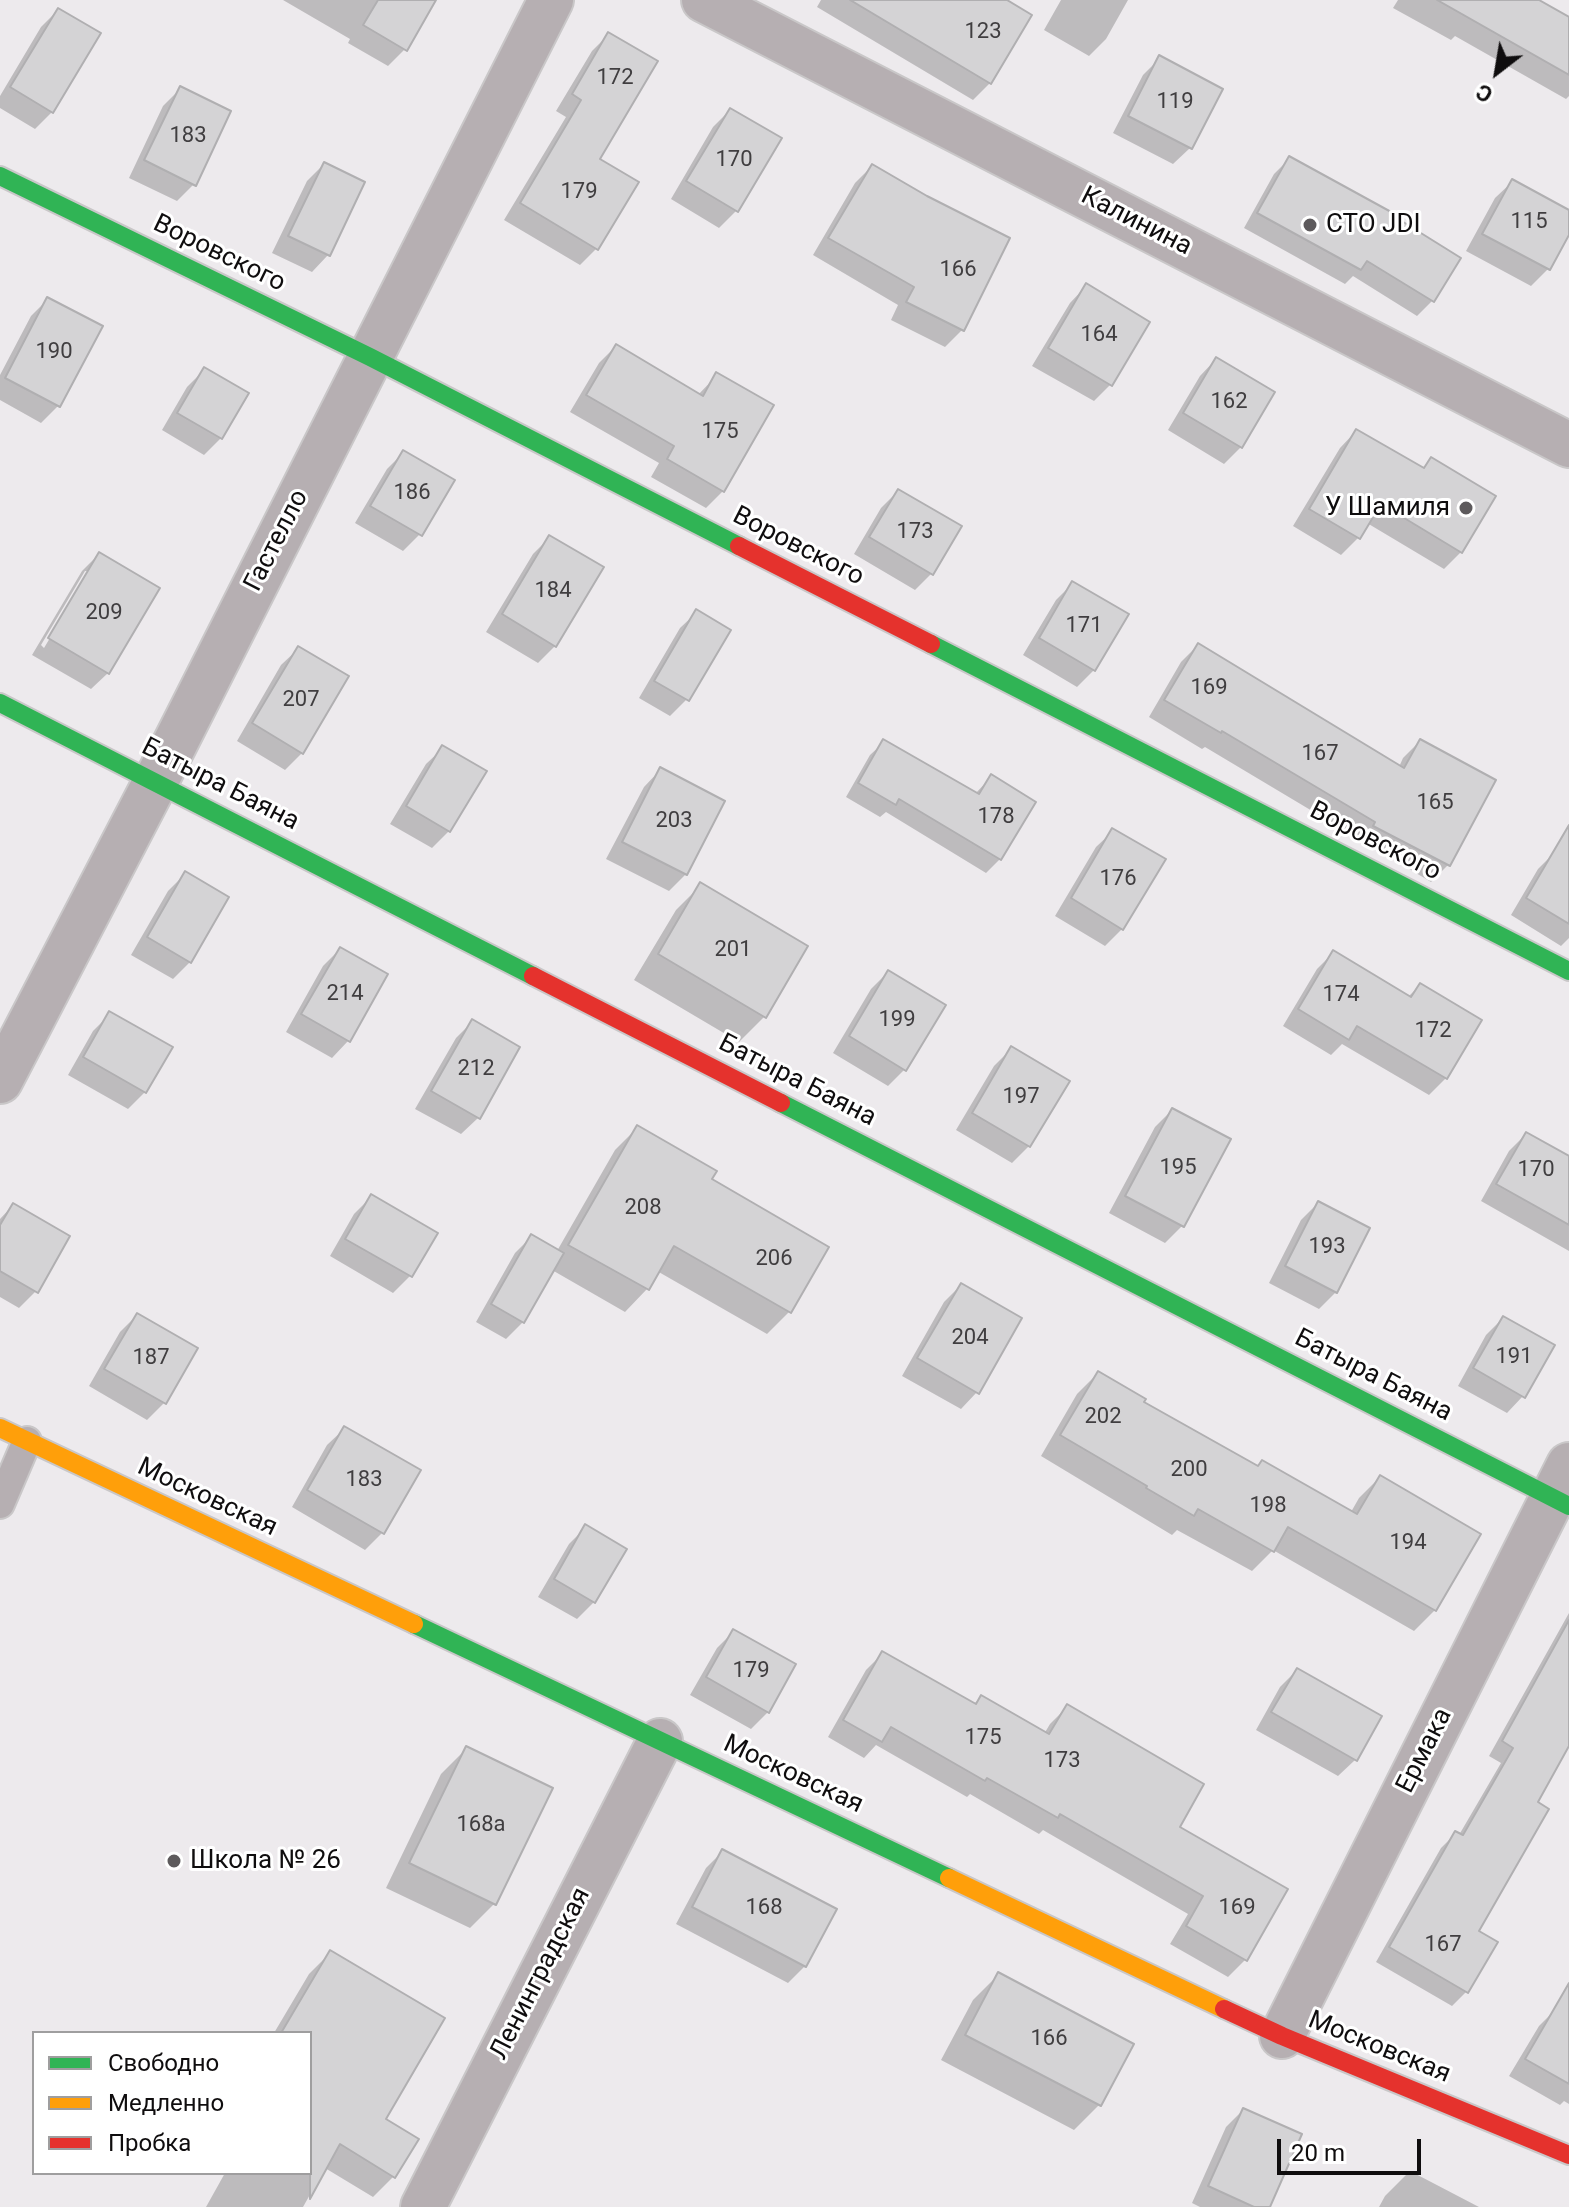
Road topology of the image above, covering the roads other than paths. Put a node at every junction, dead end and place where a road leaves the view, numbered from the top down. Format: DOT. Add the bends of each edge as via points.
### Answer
graph roads {
  1 [pos="551,0"];
  2 [pos="704,0"];
  3 [pos="0,176"];
  4 [pos="370,357"];
  5 [pos="1569,445"];
  6 [pos="0,703"];
  7 [pos="156,781"];
  8 [pos="1569,971"];
  9 [pos="0,1081"];
  10 [pos="0,1428"];
  11 [pos="27,1441"];
  12 [pos="1563,1489"];
  13 [pos="0,1504"];
  14 [pos="660,1741"];
  15 [pos="1282,2036"];
  16 [pos="1569,2155"];
  17 [pos="423,2207"];
  1 -- 4 [label="street, Гастелло"];
  2 -- 5 [label="street, Калинина"];
  3 -- 4 [label="street, Воровского"];
  4 -- 7 [label="street, Гастелло"];
  4 -- 8 [label="street, Воровского"];
  6 -- 7 [label="street, Батыра Баяна"];
  7 -- 9 [label="street, Гастелло"];
  7 -- 12 [label="street, Батыра Баяна"];
  10 -- 11 [label="street, Московская"];
  11 -- 13 [label="lane"];
  11 -- 14 [label="street, Московская"];
  12 -- 15 [label="street, Ермака"];
  14 -- 15 [label="street, Московская"];
  14 -- 17 [label="street, Ленинградская"];
  15 -- 16 [label="street, Московская"];
}
